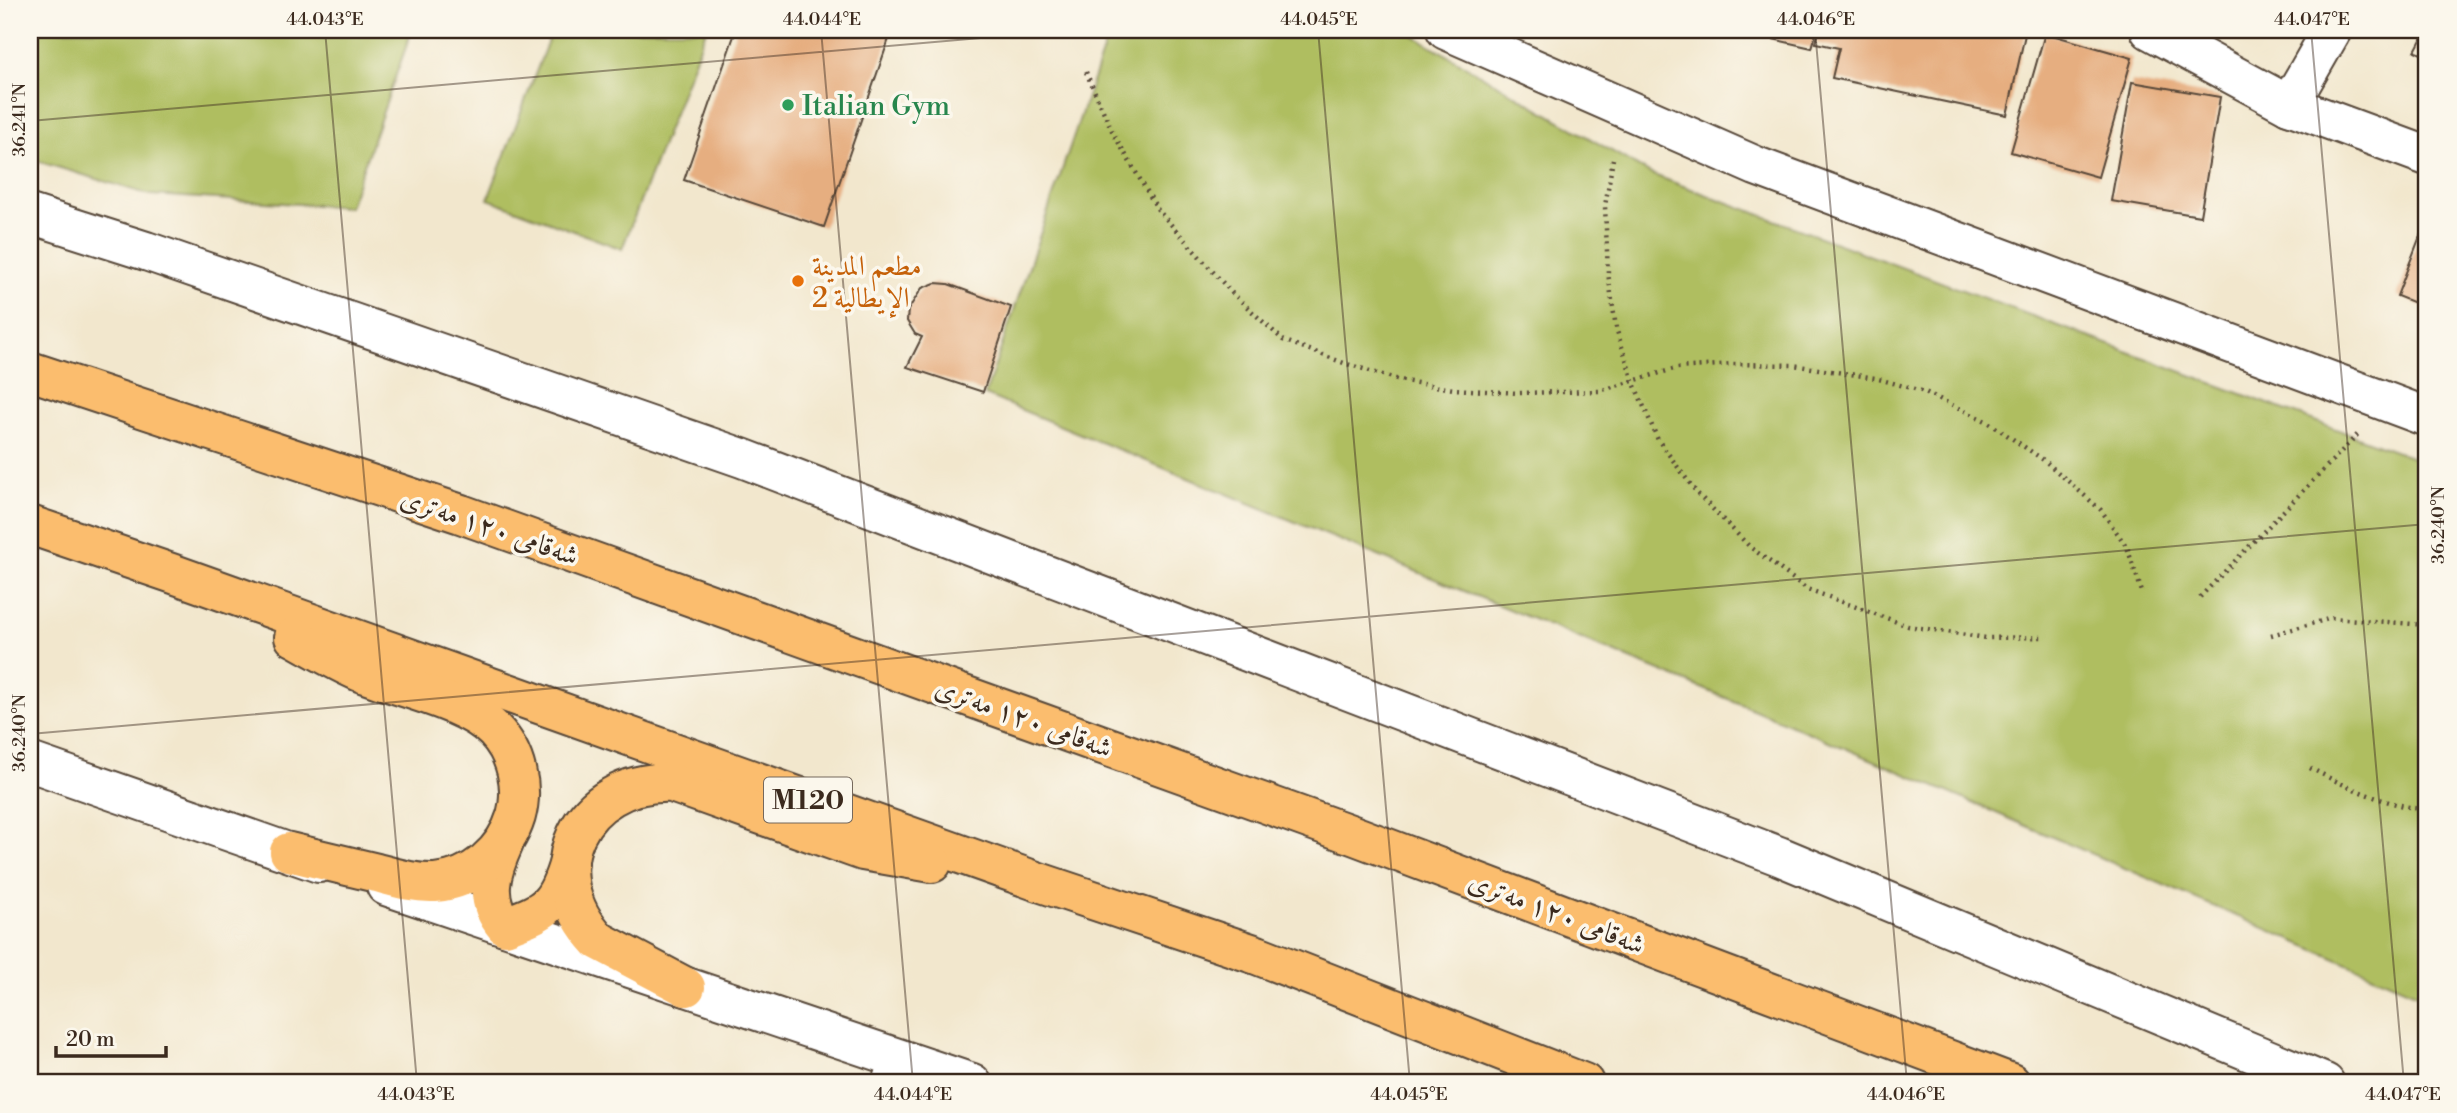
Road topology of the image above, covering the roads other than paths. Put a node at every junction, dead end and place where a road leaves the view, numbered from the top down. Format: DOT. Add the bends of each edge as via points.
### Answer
graph roads {
  1 [pos="1446,30"];
  2 [pos="2150,30"];
  3 [pos="2332,30"];
  4 [pos="2289,105"];
  5 [pos="2427,156"];
  6 [pos="30,214"];
  7 [pos="30,371"];
  8 [pos="2427,417"];
  9 [pos="30,524"];
  10 [pos="172,573"];
  11 [pos="30,762"];
  12 [pos="507,838"];
  13 [pos="289,852"];
  14 [pos="569,862"];
  15 [pos="1036,881"];
  16 [pos="505,926"];
  17 [pos="686,987"];
  18 [pos="886,1069"];
  19 [pos="972,1083"];
  20 [pos="1584,1083"];
  21 [pos="2011,1083"];
  22 [pos="2325,1083"];
  1 -- 8 [label="street" via="1756,166"];
  2 -- 4 [label="street"];
  3 -- 4 [label="street"];
  4 -- 5 [label="street"];
  6 -- 22 [label="street" via="768,468 1779,856"];
  7 -- 21 [label="highway, شەقامی ١٢٠ مەتری" via="461,514 1366,840"];
  9 -- 10 [label="highway, M120"];
  10 -- 12 [label="highway" via="358,671 479,717 504,742 519,782 518,804"];
  10 -- 15 [label="highway, M120"];
  11 -- 13 [label="street"];
  12 -- 13 [label="highway" via="477,869 435,883"];
  12 -- 16 [label="highway" via="490,882 495,911"];
  13 -- 16 [label="street"];
  14 -- 15 [label="highway" via="584,822 604,801 629,787 664,782 692,788 863,851"];
  14 -- 16 [label="highway" via="551,902 535,915"];
  14 -- 17 [label="highway" via="574,905 599,941"];
  15 -- 20 [label="highway, M120" via="1257,955"];
  16 -- 17 [label="street"];
  17 -- 18 [label="street"];
  18 -- 19 [label="street"];
}
